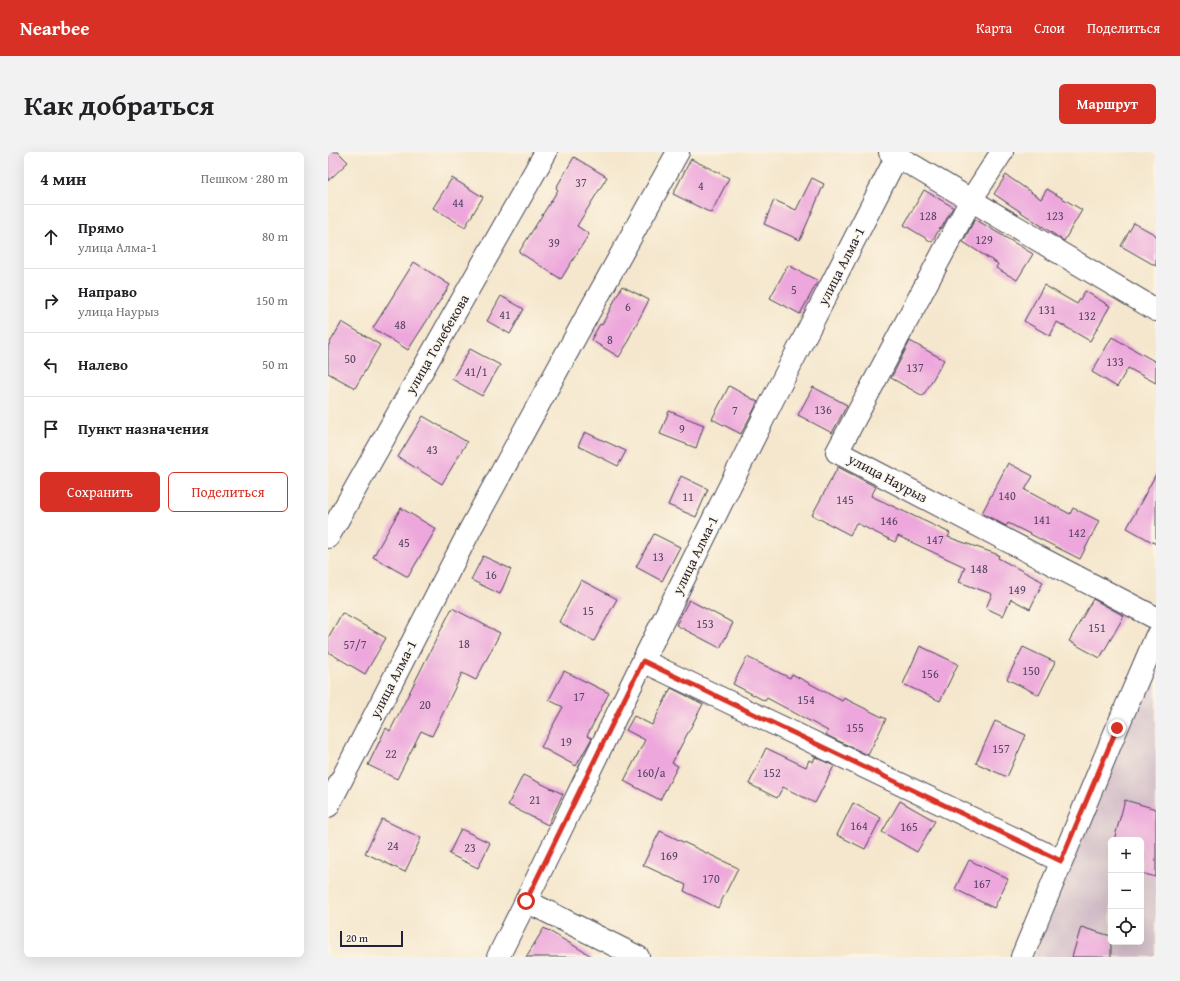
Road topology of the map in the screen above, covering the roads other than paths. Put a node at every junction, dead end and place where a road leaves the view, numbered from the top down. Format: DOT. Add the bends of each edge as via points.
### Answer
graph roads {
  1 [pos="546,152"];
  2 [pos="678,152"];
  3 [pos="1002,152"];
  4 [pos="894,154"];
  5 [pos="970,200"];
  6 [pos="1156,310"];
  7 [pos="328,537"];
  8 [pos="1156,618"];
  9 [pos="1156,637"];
  10 [pos="643,661"];
  11 [pos="328,806"];
  12 [pos="1061,861"];
  13 [pos="526,901"];
  14 [pos="498,957"];
  15 [pos="638,957"];
  16 [pos="1022,957"];
  1 -- 7 [label="street, улица Толебекова"];
  2 -- 11 [label="street, улица Алма-1" via="471,528"];
  3 -- 5 [label="street, улица Наурыз"];
  4 -- 5 [label="street, улица Алма-1"];
  4 -- 10 [label="street, улица Алма-1"];
  5 -- 6 [label="street, улица Алма-1"];
  5 -- 8 [label="street, улица Наурыз" via="838,452"];
  9 -- 12 [label="street"];
  10 -- 12 [label="street"];
  10 -- 13 [label="street, улица Алма-1"];
  12 -- 16 [label="street"];
  13 -- 14 [label="street, улица Алма-1"];
  13 -- 15 [label="street"];
}
